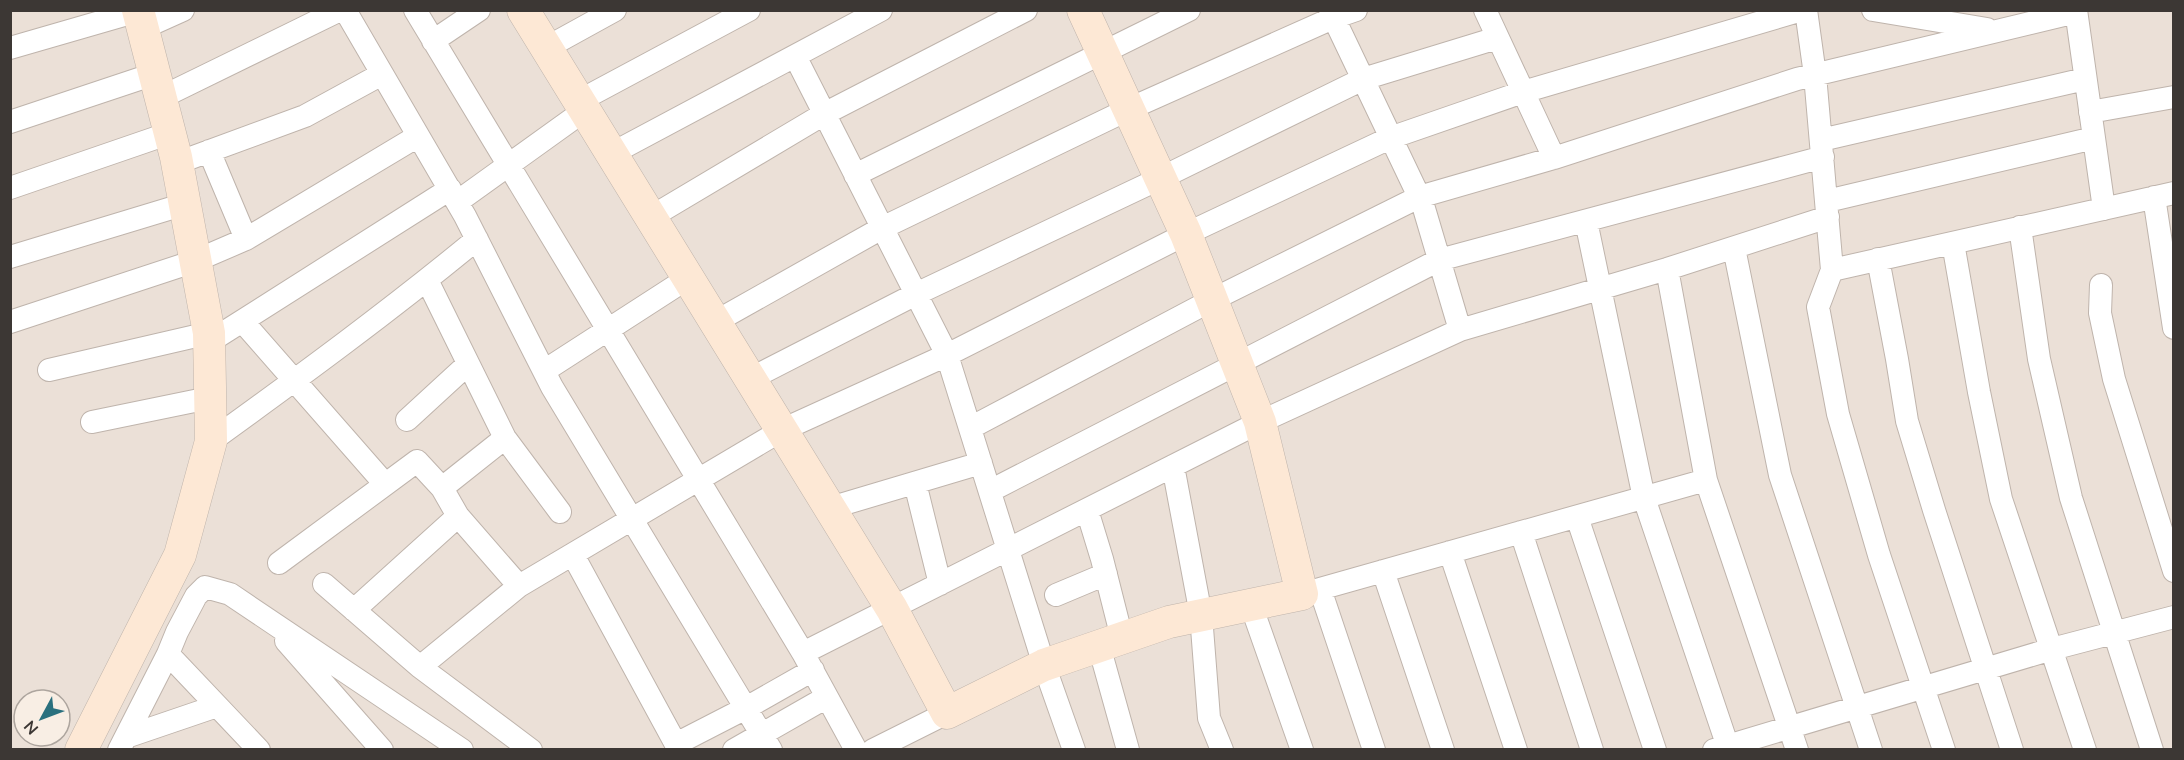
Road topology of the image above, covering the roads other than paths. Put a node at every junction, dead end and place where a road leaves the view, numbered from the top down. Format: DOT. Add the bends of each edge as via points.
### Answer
graph roads {
  1 [pos="183,10"];
  2 [pos="340,10"];
  3 [pos="345,10"];
  4 [pos="415,10"];
  5 [pos="479,10"];
  6 [pos="523,10"];
  7 [pos="615,10"];
  8 [pos="749,10"];
  9 [pos="881,10"];
  10 [pos="1026,10"];
  11 [pos="1083,10"];
  12 [pos="1190,10"];
  13 [pos="1356,10"];
  14 [pos="1485,10"];
  15 [pos="1804,10"];
  16 [pos="1873,10"];
  17 [pos="2076,11"];
  18 [pos="1332,14"];
  19 [pos="140,17"];
  20 [pos="1999,30"];
  21 [pos="1497,38"];
  22 [pos="433,41"];
  23 [pos="10,48"];
  24 [pos="546,48"];
  25 [pos="1102,53"];
  26 [pos="795,56"];
  27 [pos="382,74"];
  28 [pos="1815,75"];
  29 [pos="1363,79"];
  30 [pos="2085,79"];
  31 [pos="157,86"];
  32 [pos="1523,92"];
  33 [pos="2174,97"];
  34 [pos="582,106"];
  35 [pos="1129,109"];
  36 [pos="2090,112"];
  37 [pos="824,114"];
  38 [pos="10,122"];
  39 [pos="418,136"];
  40 [pos="1390,138"];
  41 [pos="2094,138"];
  42 [pos="174,148"];
  43 [pos="1822,148"];
  44 [pos="209,152"];
  45 [pos="611,154"];
  46 [pos="1554,158"];
  47 [pos="508,166"];
  48 [pos="855,175"];
  49 [pos="1161,178"];
  50 [pos="10,189"];
  51 [pos="2164,195"];
  52 [pos="453,196"];
  53 [pos="1419,197"];
  54 [pos="185,204"];
  55 [pos="1827,209"];
  56 [pos="2104,209"];
  57 [pos="651,217"];
  58 [pos="1586,221"];
  59 [pos="2020,227"];
  60 [pos="882,228"];
  61 [pos="1186,234"];
  62 [pos="246,239"];
  63 [pos="477,239"];
  64 [pos="1953,243"];
  65 [pos="1734,248"];
  66 [pos="10,257"];
  67 [pos="1439,260"];
  68 [pos="1878,260"];
  69 [pos="195,261"];
  70 [pos="1667,269"];
  71 [pos="1833,270"];
  72 [pos="688,278"];
  73 [pos="427,280"];
  74 [pos="2101,285"];
  75 [pos="1602,288"];
  76 [pos="916,294"];
  77 [pos="1212,300"];
  78 [pos="10,322"];
  79 [pos="243,322"];
  80 [pos="715,322"];
  81 [pos="2174,328"];
  82 [pos="608,330"];
  83 [pos="1460,330"];
  84 [pos="209,337"];
  85 [pos="947,356"];
  86 [pos="468,364"];
  87 [pos="1237,364"];
  88 [pos="49,370"];
  89 [pos="544,371"];
  90 [pos="750,379"];
  91 [pos="294,381"];
  92 [pos="209,398"];
  93 [pos="407,420"];
  94 [pos="92,422"];
  95 [pos="1260,422"];
  96 [pos="970,428"];
  97 [pos="782,430"];
  98 [pos="505,438"];
  99 [pos="211,441"];
  100 [pos="981,463"];
  101 [pos="1173,466"];
  102 [pos="698,480"];
  103 [pos="1706,480"];
  104 [pos="915,483"];
  105 [pos="385,484"];
  106 [pos="442,488"];
  107 [pos="990,492"];
  108 [pos="1644,498"];
  109 [pos="194,502"];
  110 [pos="830,508"];
  111 [pos="1087,510"];
  112 [pos="560,512"];
  113 [pos="458,516"];
  114 [pos="1577,517"];
  115 [pos="632,519"];
  116 [pos="1521,532"];
  117 [pos="1008,550"];
  118 [pos="1450,552"];
  119 [pos="573,555"];
  120 [pos="279,563"];
  121 [pos="1383,571"];
  122 [pos="2174,571"];
  123 [pos="1106,574"];
  124 [pos="324,584"];
  125 [pos="940,584"];
  126 [pos="519,586"];
  127 [pos="1311,592"];
  128 [pos="1056,595"];
  129 [pos="1251,605"];
  130 [pos="892,609"];
  131 [pos="354,610"];
  132 [pos="1201,615"];
  133 [pos="2174,617"];
  134 [pos="266,618"];
  135 [pos="2115,632"];
  136 [pos="1111,642"];
  137 [pos="2052,649"];
  138 [pos="168,654"];
  139 [pos="808,662"];
  140 [pos="1044,665"];
  141 [pos="420,667"];
  142 [pos="1986,668"];
  143 [pos="1923,687"];
  144 [pos="827,697"];
  145 [pos="218,706"];
  146 [pos="1856,707"];
  147 [pos="746,708"];
  148 [pos="947,713"];
  149 [pos="1789,727"];
  150 [pos="767,742"];
  151 [pos="123,743"];
  152 [pos="677,747"];
  153 [pos="884,747"];
  154 [pos="1724,748"];
  155 [pos="60,750"];
  156 [pos="81,750"];
  157 [pos="259,750"];
  158 [pos="382,750"];
  159 [pos="462,750"];
  160 [pos="531,750"];
  161 [pos="734,750"];
  162 [pos="856,750"];
  163 [pos="1074,750"];
  164 [pos="1128,750"];
  165 [pos="1222,750"];
  166 [pos="1302,750"];
  167 [pos="1374,750"];
  168 [pos="1443,750"];
  169 [pos="1516,750"];
  170 [pos="1592,750"];
  171 [pos="1655,750"];
  172 [pos="1797,750"];
  173 [pos="1871,750"];
  174 [pos="1944,750"];
  175 [pos="2012,750"];
  176 [pos="2085,750"];
  177 [pos="2152,750"];
  1 -- 19 [label="street"];
  2 -- 31 [label="street"];
  3 -- 27 [label="street"];
  4 -- 22 [label="street"];
  5 -- 22 [label="street"];
  6 -- 24 [label="street"];
  7 -- 24 [label="street"];
  8 -- 34 [label="street"];
  9 -- 26 [label="street"];
  10 -- 37 [label="street"];
  11 -- 25 [label="street"];
  12 -- 25 [label="street"];
  13 -- 18 [label="street"];
  14 -- 21 [label="street"];
  15 -- 28 [label="street"];
  15 -- 32 [label="street"];
  16 -- 20 [label="street"];
  17 -- 20 [label="street"];
  17 -- 30 [label="street"];
  18 -- 29 [label="street"];
  18 -- 35 [label="street"];
  19 -- 23 [label="street"];
  19 -- 31 [label="street"];
  20 -- 28 [label="street"];
  21 -- 29 [label="street"];
  21 -- 32 [label="street"];
  22 -- 47 [label="street"];
  24 -- 34 [label="street"];
  25 -- 35 [label="street"];
  25 -- 48 [label="street"];
  26 -- 37 [label="street"];
  26 -- 45 [label="street"];
  27 -- 39 [label="street"];
  27 -- 44 [label="street" via="305,116"];
  28 -- 43 [label="street"];
  28 -- 46 [label="street"];
  29 -- 40 [label="street"];
  29 -- 49 [label="street"];
  30 -- 36 [label="street"];
  30 -- 43 [label="street"];
  31 -- 38 [label="street"];
  31 -- 42 [label="street"];
  32 -- 40 [label="street"];
  32 -- 46 [label="street"];
  33 -- 36 [label="street"];
  34 -- 45 [label="street"];
  34 -- 47 [label="street"];
  35 -- 49 [label="street"];
  35 -- 60 [label="street"];
  36 -- 41 [label="street"];
  37 -- 48 [label="street"];
  37 -- 57 [label="street"];
  39 -- 52 [label="street"];
  39 -- 62 [label="street"];
  40 -- 53 [label="street"];
  40 -- 61 [label="street"];
  41 -- 55 [label="street"];
  41 -- 56 [label="street"];
  42 -- 44 [label="street"];
  42 -- 50 [label="street"];
  42 -- 54 [label="street"];
  43 -- 55 [label="street"];
  43 -- 58 [label="street"];
  44 -- 62 [label="street"];
  45 -- 57 [label="street"];
  46 -- 53 [label="street"];
  47 -- 52 [label="street"];
  47 -- 82 [label="street"];
  48 -- 60 [label="street"];
  49 -- 61 [label="street"];
  49 -- 76 [label="street"];
  51 -- 56 [label="street"];
  51 -- 81 [label="street"];
  52 -- 63 [label="street"];
  52 -- 79 [label="street"];
  53 -- 67 [label="street"];
  53 -- 77 [label="street"];
  54 -- 66 [label="street"];
  54 -- 69 [label="street"];
  55 -- 65 [label="street"];
  55 -- 71 [label="street"];
  56 -- 59 [label="street"];
  57 -- 72 [label="street"];
  58 -- 67 [label="street"];
  58 -- 75 [label="street"];
  59 -- 64 [label="street"];
  59 -- 135 [label="street" via="2044,382 2072,498"];
  60 -- 76 [label="street"];
  60 -- 80 [label="street"];
  61 -- 77 [label="street"];
  61 -- 85 [label="street"];
  62 -- 69 [label="street"];
  63 -- 73 [label="street"];
  63 -- 89 [label="street"];
  64 -- 68 [label="street"];
  64 -- 137 [label="street" via="2001,499"];
  65 -- 70 [label="street"];
  65 -- 146 [label="street" via="1780,475"];
  67 -- 83 [label="street"];
  67 -- 87 [label="street"];
  68 -- 71 [label="street"];
  68 -- 142 [label="street" via="1907,421"];
  69 -- 78 [label="street"];
  69 -- 84 [label="street"];
  70 -- 75 [label="street"];
  70 -- 103 [label="street"];
  71 -- 143 [label="street" via="1818,307 1839,414 1879,555"];
  72 -- 80 [label="street"];
  72 -- 82 [label="street"];
  73 -- 86 [label="street"];
  73 -- 91 [label="street"];
  74 -- 122 [label="street" via="2100,313 2114,379"];
  75 -- 83 [label="street"];
  75 -- 108 [label="street"];
  76 -- 85 [label="street"];
  76 -- 90 [label="street"];
  77 -- 87 [label="street"];
  77 -- 96 [label="street"];
  79 -- 84 [label="street"];
  79 -- 91 [label="street"];
  80 -- 90 [label="street"];
  82 -- 89 [label="street"];
  82 -- 102 [label="street"];
  83 -- 95 [label="street"];
  84 -- 88 [label="street"];
  84 -- 92 [label="street"];
  85 -- 96 [label="street"];
  85 -- 97 [label="street"];
  86 -- 93 [label="street"];
  86 -- 98 [label="street"];
  87 -- 95 [label="street"];
  87 -- 107 [label="street"];
  89 -- 115 [label="street"];
  90 -- 97 [label="street"];
  91 -- 99 [label="street"];
  91 -- 105 [label="street"];
  92 -- 94 [label="street"];
  92 -- 99 [label="street"];
  95 -- 101 [label="street"];
  95 -- 127 [label="street"];
  96 -- 100 [label="street"];
  97 -- 102 [label="street"];
  97 -- 110 [label="street"];
  98 -- 106 [label="street"];
  98 -- 112 [label="street"];
  99 -- 109 [label="street"];
  100 -- 104 [label="street"];
  100 -- 107 [label="street"];
  101 -- 111 [label="street"];
  101 -- 132 [label="street"];
  102 -- 115 [label="street"];
  102 -- 139 [label="street"];
  103 -- 108 [label="street"];
  103 -- 149 [label="street"];
  104 -- 110 [label="street"];
  104 -- 125 [label="street"];
  105 -- 106 [label="street" via="417,461"];
  105 -- 120 [label="street"];
  106 -- 113 [label="street"];
  107 -- 117 [label="street"];
  108 -- 114 [label="street"];
  108 -- 154 [label="street"];
  109 -- 155 [label="street" via="164,542 77,726"];
  109 -- 156 [label="street" via="180,555"];
  110 -- 130 [label="street"];
  111 -- 117 [label="street"];
  111 -- 123 [label="street"];
  113 -- 126 [label="street"];
  113 -- 131 [label="street"];
  114 -- 116 [label="street"];
  114 -- 171 [label="street"];
  115 -- 119 [label="street"];
  115 -- 147 [label="street"];
  116 -- 118 [label="street"];
  116 -- 170 [label="street"];
  117 -- 125 [label="street"];
  117 -- 140 [label="street"];
  118 -- 121 [label="street"];
  118 -- 169 [label="street"];
  119 -- 126 [label="street"];
  119 -- 152 [label="street"];
  121 -- 127 [label="street"];
  121 -- 168 [label="street"];
  123 -- 128 [label="street"];
  123 -- 136 [label="street"];
  124 -- 131 [label="street"];
  125 -- 130 [label="street"];
  126 -- 141 [label="street"];
  127 -- 129 [label="street"];
  127 -- 167 [label="street"];
  129 -- 132 [label="street"];
  129 -- 166 [label="street"];
  130 -- 139 [label="street"];
  130 -- 148 [label="street"];
  131 -- 141 [label="street"];
  132 -- 136 [label="street"];
  132 -- 165 [label="street" via="1209,718"];
  133 -- 135 [label="street"];
  134 -- 138 [label="street" via="230,594 205,587 191,605"];
  134 -- 158 [label="street"];
  134 -- 159 [label="street"];
  135 -- 137 [label="street"];
  135 -- 177 [label="street"];
  136 -- 140 [label="street"];
  136 -- 164 [label="street"];
  137 -- 142 [label="street"];
  137 -- 176 [label="street"];
  138 -- 145 [label="street"];
  138 -- 151 [label="street"];
  139 -- 144 [label="street"];
  139 -- 147 [label="street"];
  140 -- 148 [label="street"];
  140 -- 163 [label="street"];
  141 -- 160 [label="street"];
  142 -- 143 [label="street"];
  142 -- 175 [label="street"];
  143 -- 146 [label="street"];
  143 -- 174 [label="street"];
  144 -- 150 [label="street"];
  144 -- 162 [label="street"];
  145 -- 151 [label="street"];
  145 -- 157 [label="street"];
  146 -- 149 [label="street"];
  146 -- 173 [label="street"];
  147 -- 150 [label="street"];
  147 -- 152 [label="street"];
  148 -- 153 [label="street"];
  149 -- 154 [label="street"];
  149 -- 172 [label="street"];
  150 -- 161 [label="street"];
}
